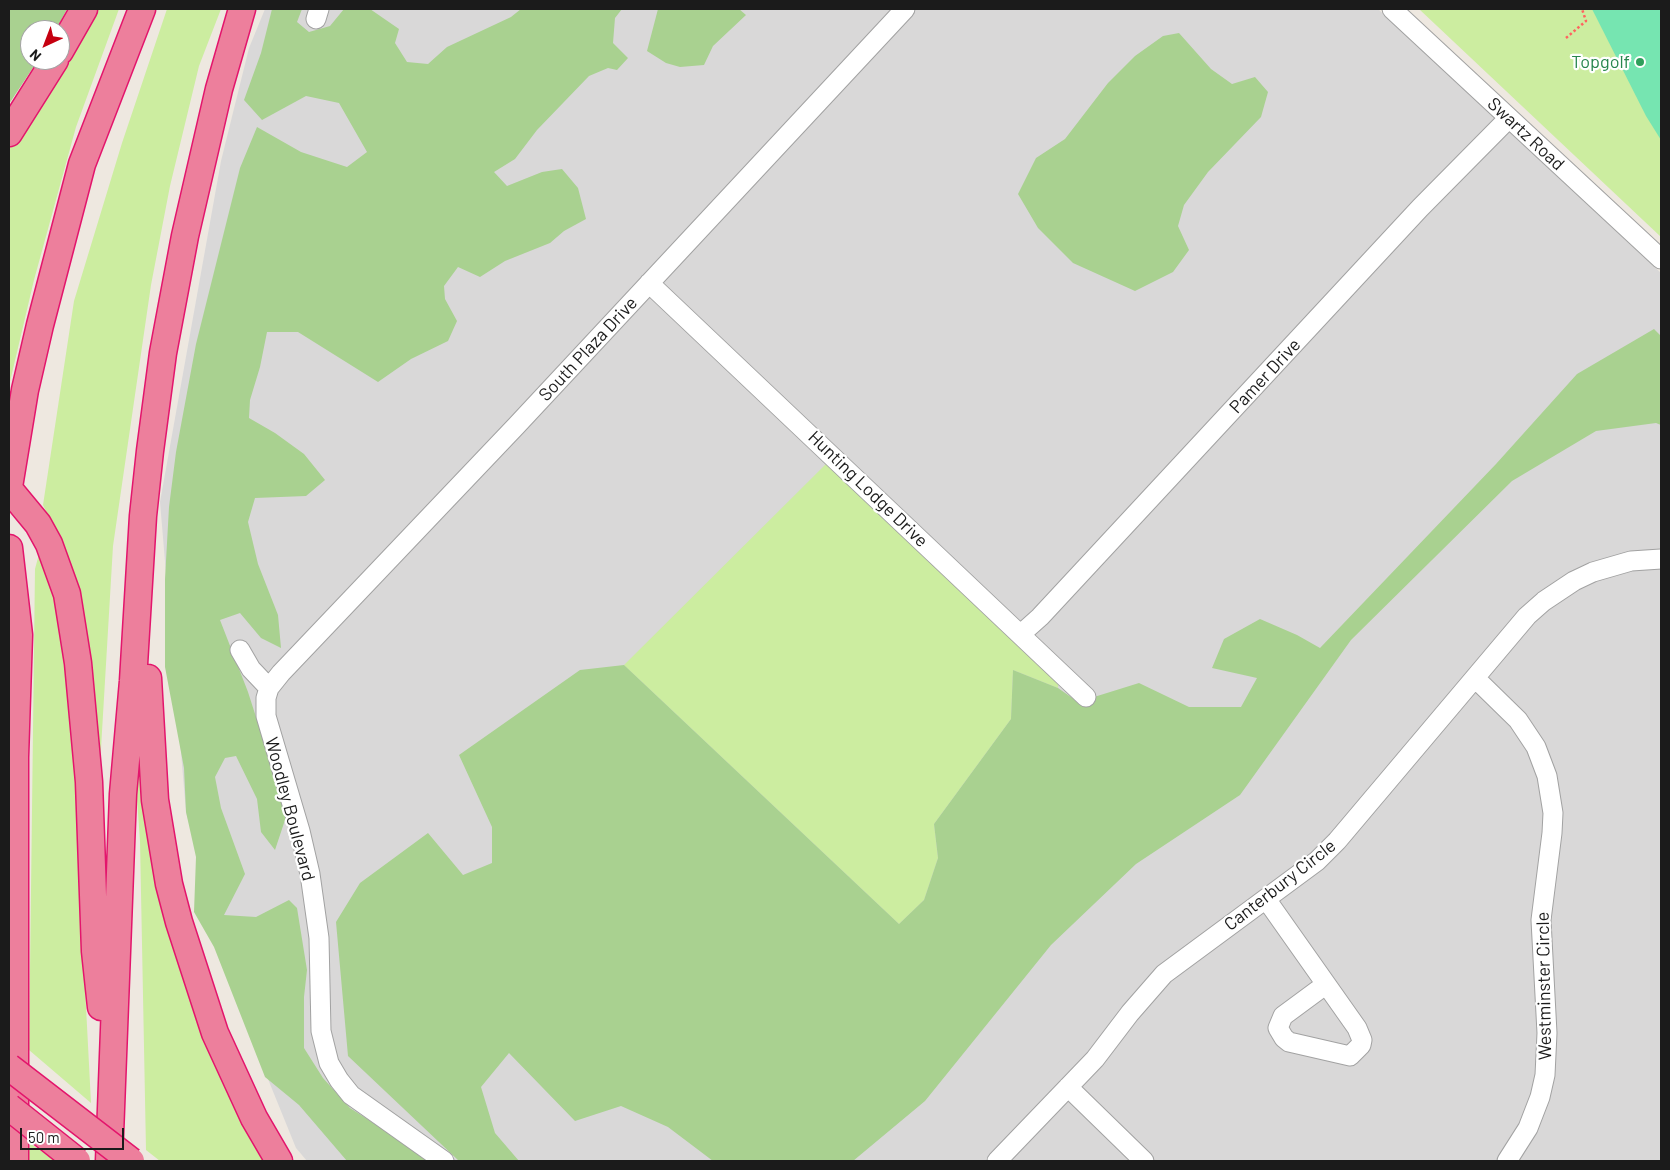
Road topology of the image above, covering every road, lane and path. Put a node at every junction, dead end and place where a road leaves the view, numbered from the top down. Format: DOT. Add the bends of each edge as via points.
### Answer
graph roads {
  1 [pos="84,9"];
  2 [pos="142,9"];
  3 [pos="242,9"];
  4 [pos="905,9"];
  5 [pos="1392,9"];
  6 [pos="1582,9"];
  7 [pos="70,34"];
  8 [pos="1566,38"];
  9 [pos="49,70"];
  10 [pos="1509,118"];
  11 [pos="9,133"];
  12 [pos="1661,259"];
  13 [pos="649,283"];
  14 [pos="9,488"];
  15 [pos="9,548"];
  16 [pos="1661,559"];
  17 [pos="138,590"];
  18 [pos="1021,634"];
  19 [pos="240,650"];
  20 [pos="1476,678"];
  21 [pos="270,688"];
  22 [pos="1086,697"];
  23 [pos="1266,899"];
  24 [pos="1325,985"];
  25 [pos="9,1067"];
  26 [pos="1068,1087"];
  27 [pos="110,1099"];
  28 [pos="9,1107"];
  29 [pos="15,1161"];
  30 [pos="77,1161"];
  31 [pos="109,1161"];
  32 [pos="131,1161"];
  33 [pos="279,1161"];
  34 [pos="444,1161"];
  35 [pos="997,1161"];
  36 [pos="1144,1161"];
  37 [pos="1507,1161"];
  1 -- 7 [label="highway"];
  2 -- 14 [label="highway" via="74,190 40,325"];
  3 -- 17 [label="highway" via="196,182 171,306 150,451"];
  4 -- 13 [label="street, South Plaza Drive"];
  5 -- 10 [label="street, Swartz Road"];
  6 -- 8 [label="path" via="1586,21"];
  9 -- 11 [label="highway"];
  10 -- 12 [label="street, Swartz Road"];
  10 -- 18 [label="street, Pamer Drive" via="1420,208"];
  13 -- 18 [label="street, Hunting Lodge Drive"];
  13 -- 21 [label="street, South Plaza Drive"];
  14 -- 27 [label="highway" via="38,524 49,544 67,594 78,663 89,782 95,951"];
  15 -- 29 [label="highway" via="19,635"];
  16 -- 20 [label="street, Canterbury Circle" via="1616,565 1574,581 1528,616"];
  17 -- 27 [label="highway" via="123,794"];
  17 -- 33 [label="highway" via="147,659 155,800 169,884 215,1033 254,1118"];
  18 -- 22 [label="street, Hunting Lodge Drive"];
  19 -- 21 [label="street" via="251,669"];
  20 -- 23 [label="street, Canterbury Circle" via="1337,841 1317,861"];
  20 -- 37 [label="street, Westminster Circle" via="1518,720 1536,747 1547,776 1553,814 1540,920 1547,1032 1544,1075 1540,1097 1528,1128"];
  21 -- 34 [label="street, Woodley Boulevard" via="266,698 266,716 310,874 319,938 321,1031 331,1067 351,1094"];
  23 -- 24 [label="street"];
  23 -- 26 [label="street, Canterbury Circle" via="1164,974"];
  25 -- 32 [label="highway, bridge"];
  26 -- 35 [label="street, Canterbury Circle"];
  26 -- 36 [label="street"];
  27 -- 31 [label="highway"];
  28 -- 30 [label="highway, bridge"];
}
